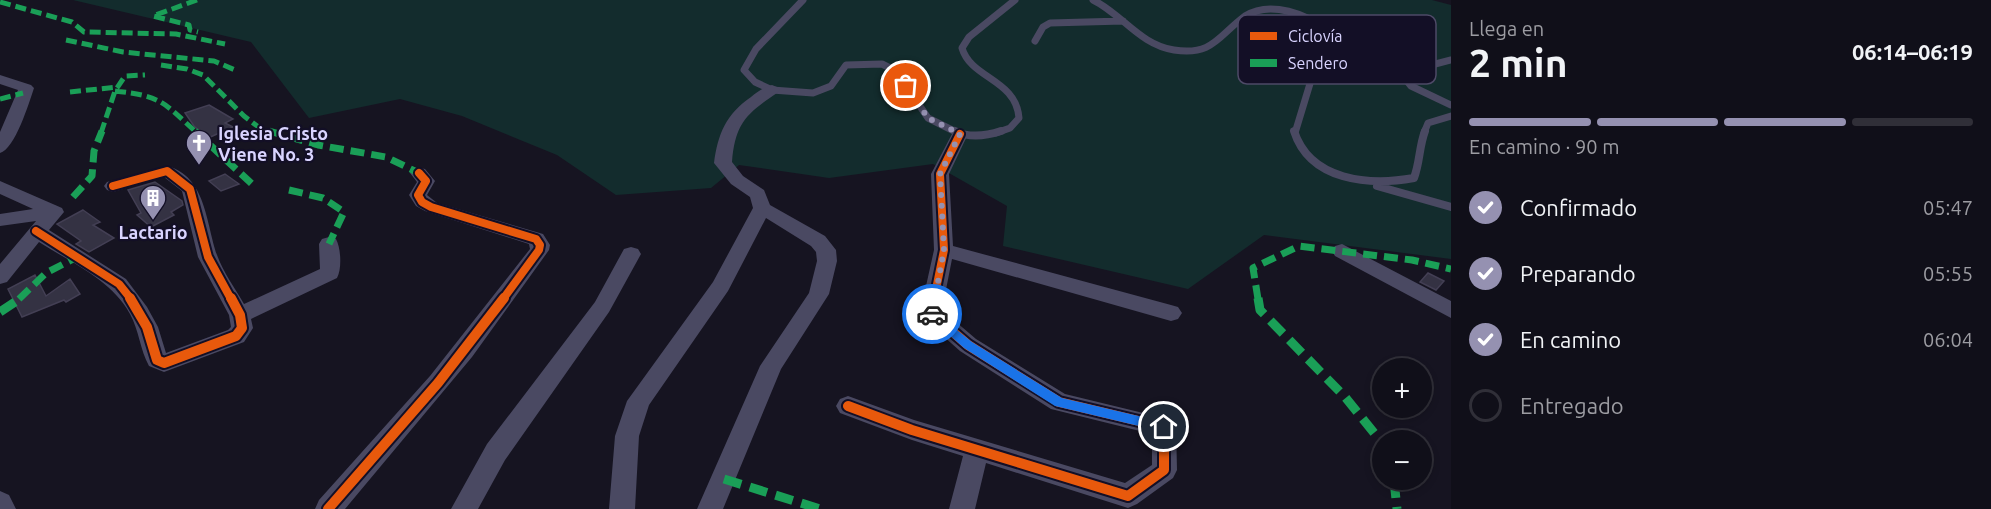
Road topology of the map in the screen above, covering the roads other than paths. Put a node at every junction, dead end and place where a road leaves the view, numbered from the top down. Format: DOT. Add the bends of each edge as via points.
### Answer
graph roads {
  1 [pos="803,0"];
  2 [pos="1015,0"];
  3 [pos="1093,0"];
  4 [pos="1246,15"];
  5 [pos="1308,15"];
  6 [pos="1123,21"];
  7 [pos="1238,22"];
  8 [pos="1035,41"];
  9 [pos="1451,60"];
  10 [pos="1436,64"];
  11 [pos="0,79"];
  12 [pos="1309,84"];
  13 [pos="1409,84"];
  14 [pos="772,90"];
  15 [pos="1451,105"];
  16 [pos="1451,116"];
  17 [pos="960,134"];
  18 [pos="0,148"];
  19 [pos="419,173"];
  20 [pos="1363,182"];
  21 [pos="112,186"];
  22 [pos="0,187"];
  23 [pos="762,207"];
  24 [pos="1451,207"];
  25 [pos="54,212"];
  26 [pos="0,220"];
  27 [pos="36,231"];
  28 [pos="329,244"];
  29 [pos="944,250"];
  30 [pos="1342,251"];
  31 [pos="631,254"];
  32 [pos="0,277"];
  33 [pos="1451,310"];
  34 [pos="1171,313"];
  35 [pos="240,315"];
  36 [pos="848,406"];
  37 [pos="977,448"];
  38 [pos="0,503"];
  39 [pos="3,509"];
  40 [pos="328,509"];
  41 [pos="464,509"];
  42 [pos="622,509"];
  43 [pos="710,509"];
  44 [pos="962,509"];
  1 -- 14 [label="lane" via="756,49 744,70 755,82"];
  2 -- 17 [label="lane" via="969,37 962,48 965,58 1009,92 1018,105 1018,117 1010,128 987,136"];
  3 -- 6 [label="lane"];
  4 -- 5 [label="lane" via="1260,7 1280,7"];
  6 -- 7 [label="lane" via="1154,46 1175,50 1204,49"];
  6 -- 8 [label="lane" via="1050,23"];
  9 -- 10 [label="lane"];
  11 -- 18 [label="street" via="26,88"];
  12 -- 20 [label="lane" via="1294,130 1296,142 1312,160 1332,172"];
  13 -- 15 [label="lane"];
  14 -- 17 [label="lane" via="813,93 831,86 846,65 882,64 896,71 928,118"];
  14 -- 23 [label="street" via="745,107 725,135 723,163 737,180 758,194"];
  16 -- 20 [label="lane" via="1428,123 1414,177 1396,183"];
  17 -- 29 [label="street" via="940,174"];
  19 -- 40 [label="street" via="426,181 418,195 422,202 536,239 539,250 502,304 416,411"];
  20 -- 24 [label="lane"];
  21 -- 35 [label="street" via="167,171 190,189 208,257"];
  22 -- 25 [label="street"];
  23 -- 42 [label="street" via="721,286 639,401 627,436"];
  23 -- 43 [label="street" via="818,241 826,250 827,261 819,294 771,366"];
  25 -- 26 [label="street"];
  25 -- 27 [label="street"];
  27 -- 32 [label="street"];
  27 -- 35 [label="street" via="119,284 137,307 159,362 236,336 242,328"];
  28 -- 35 [label="street" via="330,273"];
  29 -- 34 [label="street"];
  29 -- 37 [label="street" via="931,313 968,345 1059,402 1164,427 1164,470 1128,496"];
  30 -- 33 [label="street"];
  31 -- 41 [label="street" via="602,307 496,452"];
  36 -- 37 [label="street" via="912,430"];
  37 -- 44 [label="street"];
  38 -- 39 [label="street"];
}
